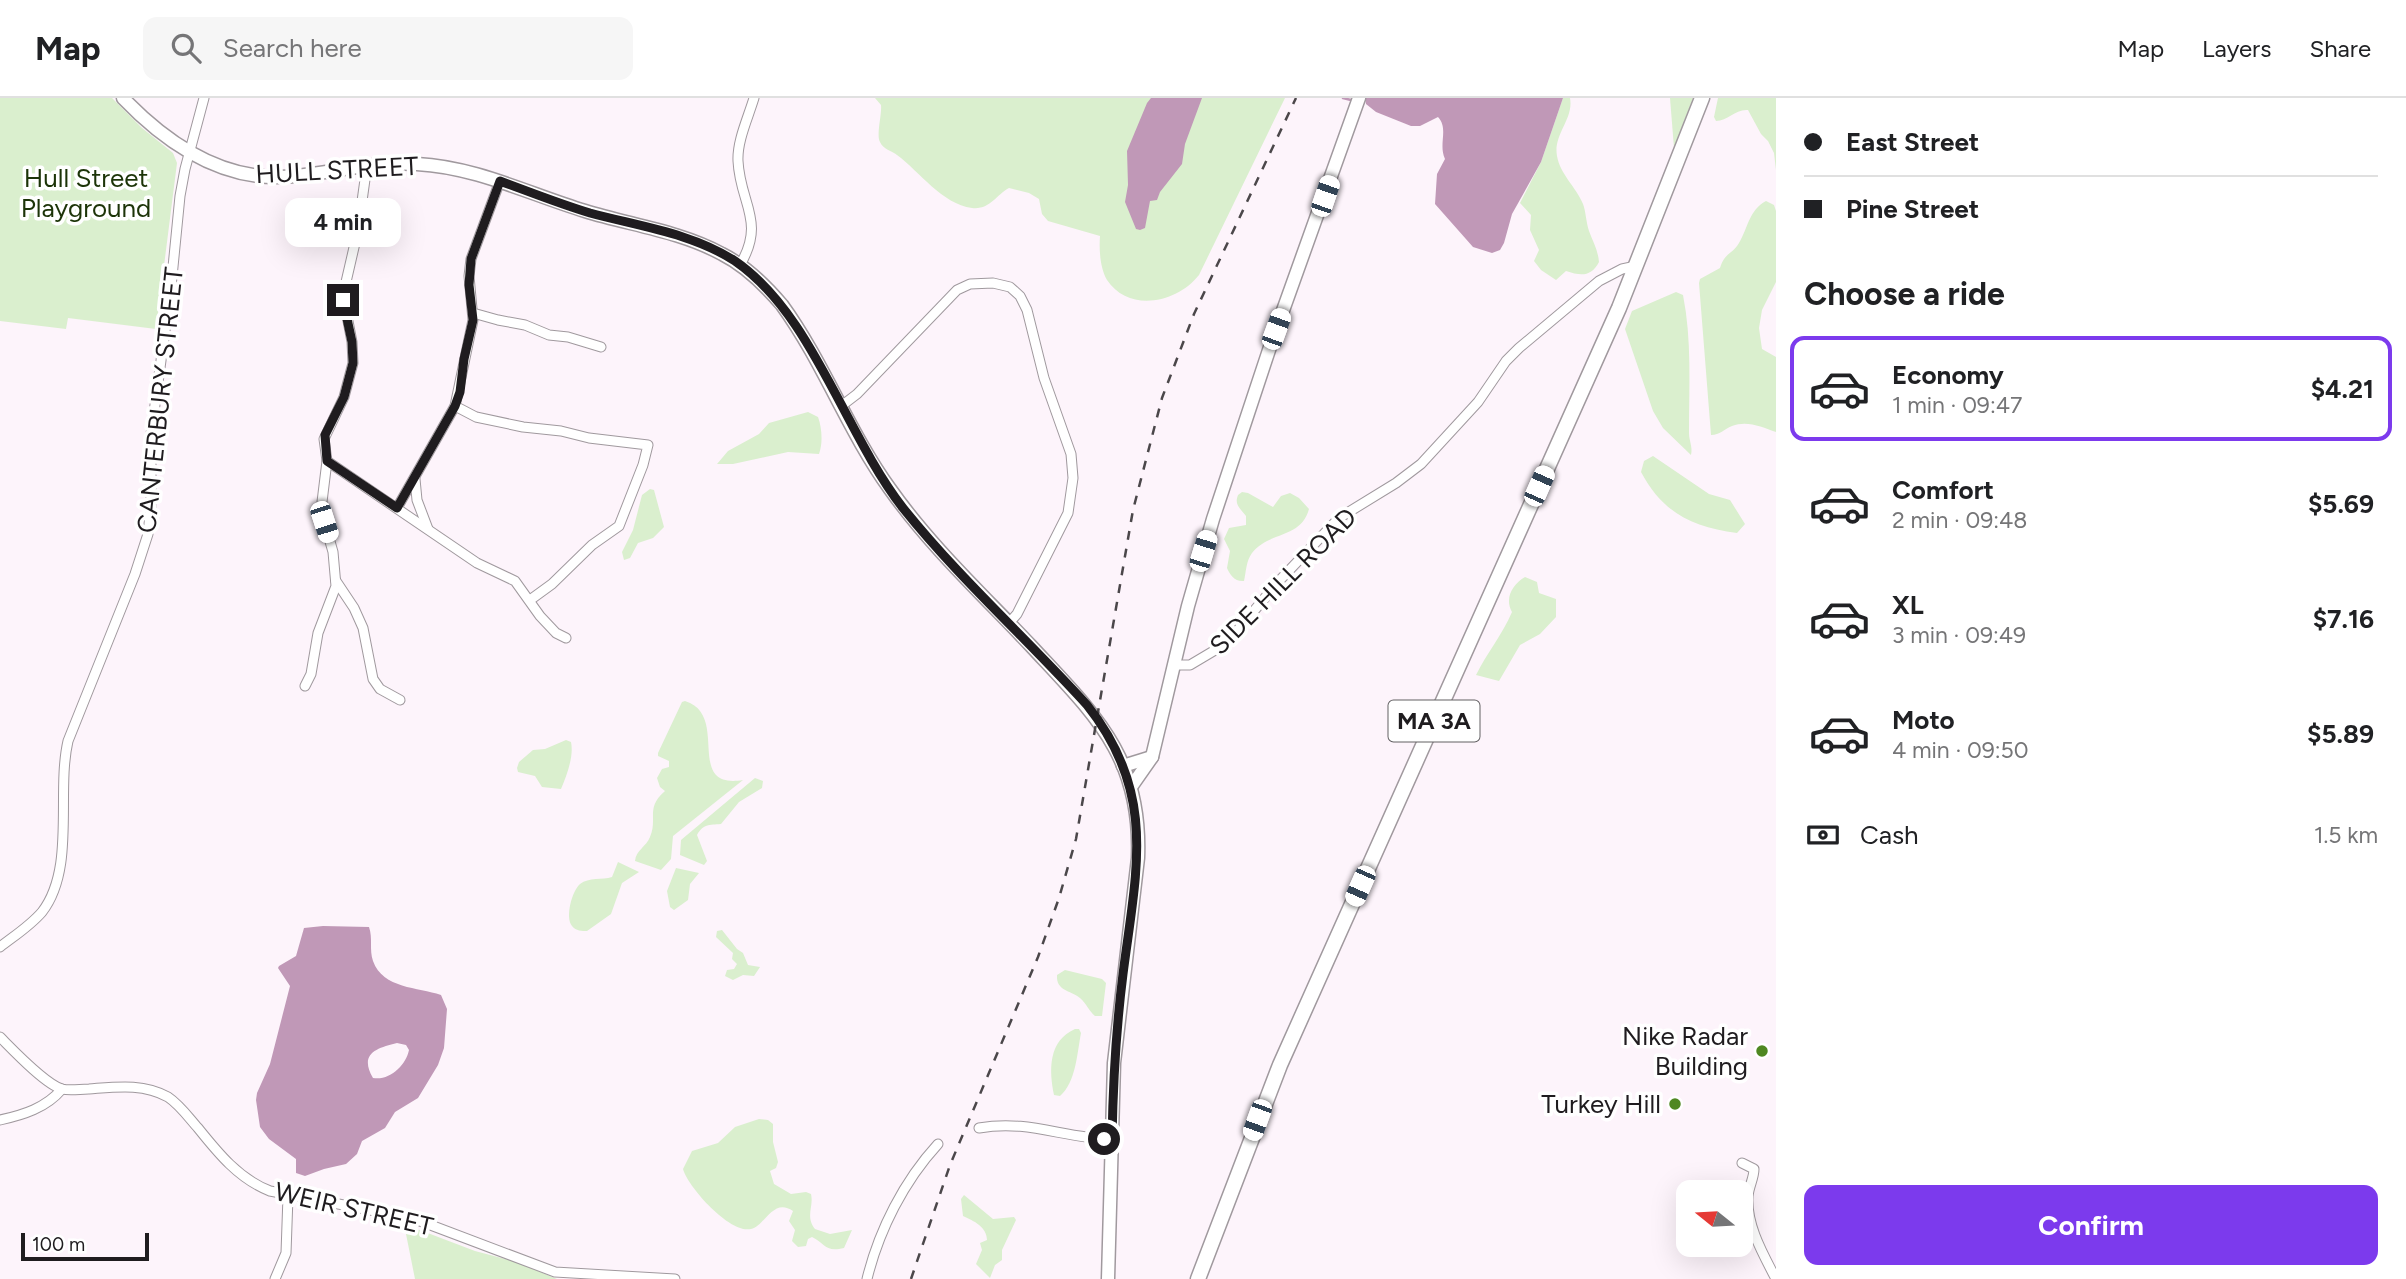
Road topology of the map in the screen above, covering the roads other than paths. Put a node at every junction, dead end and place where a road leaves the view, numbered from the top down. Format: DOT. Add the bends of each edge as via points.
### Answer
graph roads {
  1 [pos="123,98"];
  2 [pos="204,98"];
  3 [pos="754,98"];
  4 [pos="1359,98"];
  5 [pos="1702,98"];
  6 [pos="190,153"];
  7 [pos="367,165"];
  8 [pos="500,181"];
  9 [pos="740,265"];
  10 [pos="1636,266"];
  11 [pos="473,313"];
  12 [pos="601,347"];
  13 [pos="455,406"];
  14 [pos="841,407"];
  15 [pos="327,461"];
  16 [pos="415,477"];
  17 [pos="397,508"];
  18 [pos="429,531"];
  19 [pos="336,581"];
  20 [pos="530,600"];
  21 [pos="1009,623"];
  22 [pos="566,638"];
  23 [pos="1174,665"];
  24 [pos="305,686"];
  25 [pos="400,700"];
  26 [pos="1152,757"];
  27 [pos="1123,766"];
  28 [pos="1131,787"];
  29 [pos="0,947"];
  30 [pos="0,1037"];
  31 [pos="62,1089"];
  32 [pos="0,1120"];
  33 [pos="979,1128"];
  34 [pos="1112,1139"];
  35 [pos="938,1144"];
  36 [pos="1742,1163"];
  37 [pos="288,1196"];
  38 [pos="275,1279"];
  39 [pos="675,1279"];
  40 [pos="867,1279"];
  41 [pos="1108,1279"];
  42 [pos="1198,1279"];
  43 [pos="1776,1279"];
  1 -- 6 [label="main road, HULL STREET"];
  2 -- 6 [label="street, CANTERBURY STREET"];
  3 -- 9 [label="street" via="738,157 752,234"];
  4 -- 23 [label="main road" via="1219,501"];
  5 -- 10 [label="main road, MA 3A"];
  6 -- 7 [label="main road, HULL STREET" via="226,170 267,177"];
  6 -- 29 [label="street, CANTERBURY STREET" via="180,196 154,408 148,534 68,741 61,855 51,895 37,917"];
  7 -- 8 [label="main road, HULL STREET" via="431,165"];
  7 -- 15 [label="street" via="343,295 353,363 344,397 325,435"];
  8 -- 9 [label="main road, HULL STREET" via="587,212 689,239"];
  8 -- 11 [label="street" via="471,259"];
  9 -- 14 [label="main road, HULL STREET" via="789,315"];
  10 -- 23 [label="street, SIDE HILL ROAD" via="1600,281 1514,353 1478,402 1421,464 1339,518 1227,643 1190,665"];
  10 -- 42 [label="main road, MA 3A" via="1280,1065"];
  11 -- 12 [label="street"];
  11 -- 13 [label="street"];
  13 -- 16 [label="street"];
  13 -- 20 [label="street" via="476,417 523,427 648,445 619,526"];
  14 -- 21 [label="main road, HULL STREET" via="904,508"];
  14 -- 21 [label="street" via="957,290 993,283 1010,287 1020,296 1068,443 1073,478 1063,526"];
  15 -- 17 [label="street"];
  15 -- 19 [label="street" via="321,510"];
  16 -- 17 [label="street"];
  16 -- 18 [label="street" via="416,500"];
  17 -- 18 [label="street"];
  18 -- 20 [label="street" via="481,566 515,581"];
  19 -- 24 [label="street"];
  19 -- 25 [label="street" via="363,628 373,679 380,689"];
  20 -- 22 [label="street" via="555,633"];
  21 -- 27 [label="main road, HULL STREET" via="1092,712"];
  23 -- 26 [label="main road"];
  26 -- 27 [label="main road"];
  26 -- 28 [label="main road"];
  27 -- 28 [label="main road, HULL STREET"];
  28 -- 34 [label="main road, HULL STREET" via="1138,858 1117,1032"];
  30 -- 31 [label="street"];
  31 -- 32 [label="street" via="31,1111"];
  31 -- 37 [label="street, WEIR STREET" via="132,1087 165,1096 242,1175"];
  33 -- 34 [label="street" via="1023,1125"];
  34 -- 41 [label="main road, HULL STREET"];
  35 -- 40 [label="street" via="913,1175 886,1225"];
  36 -- 43 [label="street" via="1754,1170 1748,1208"];
  37 -- 38 [label="street" via="286,1253"];
  37 -- 39 [label="street, WEIR STREET" via="412,1217 555,1272"];
}
